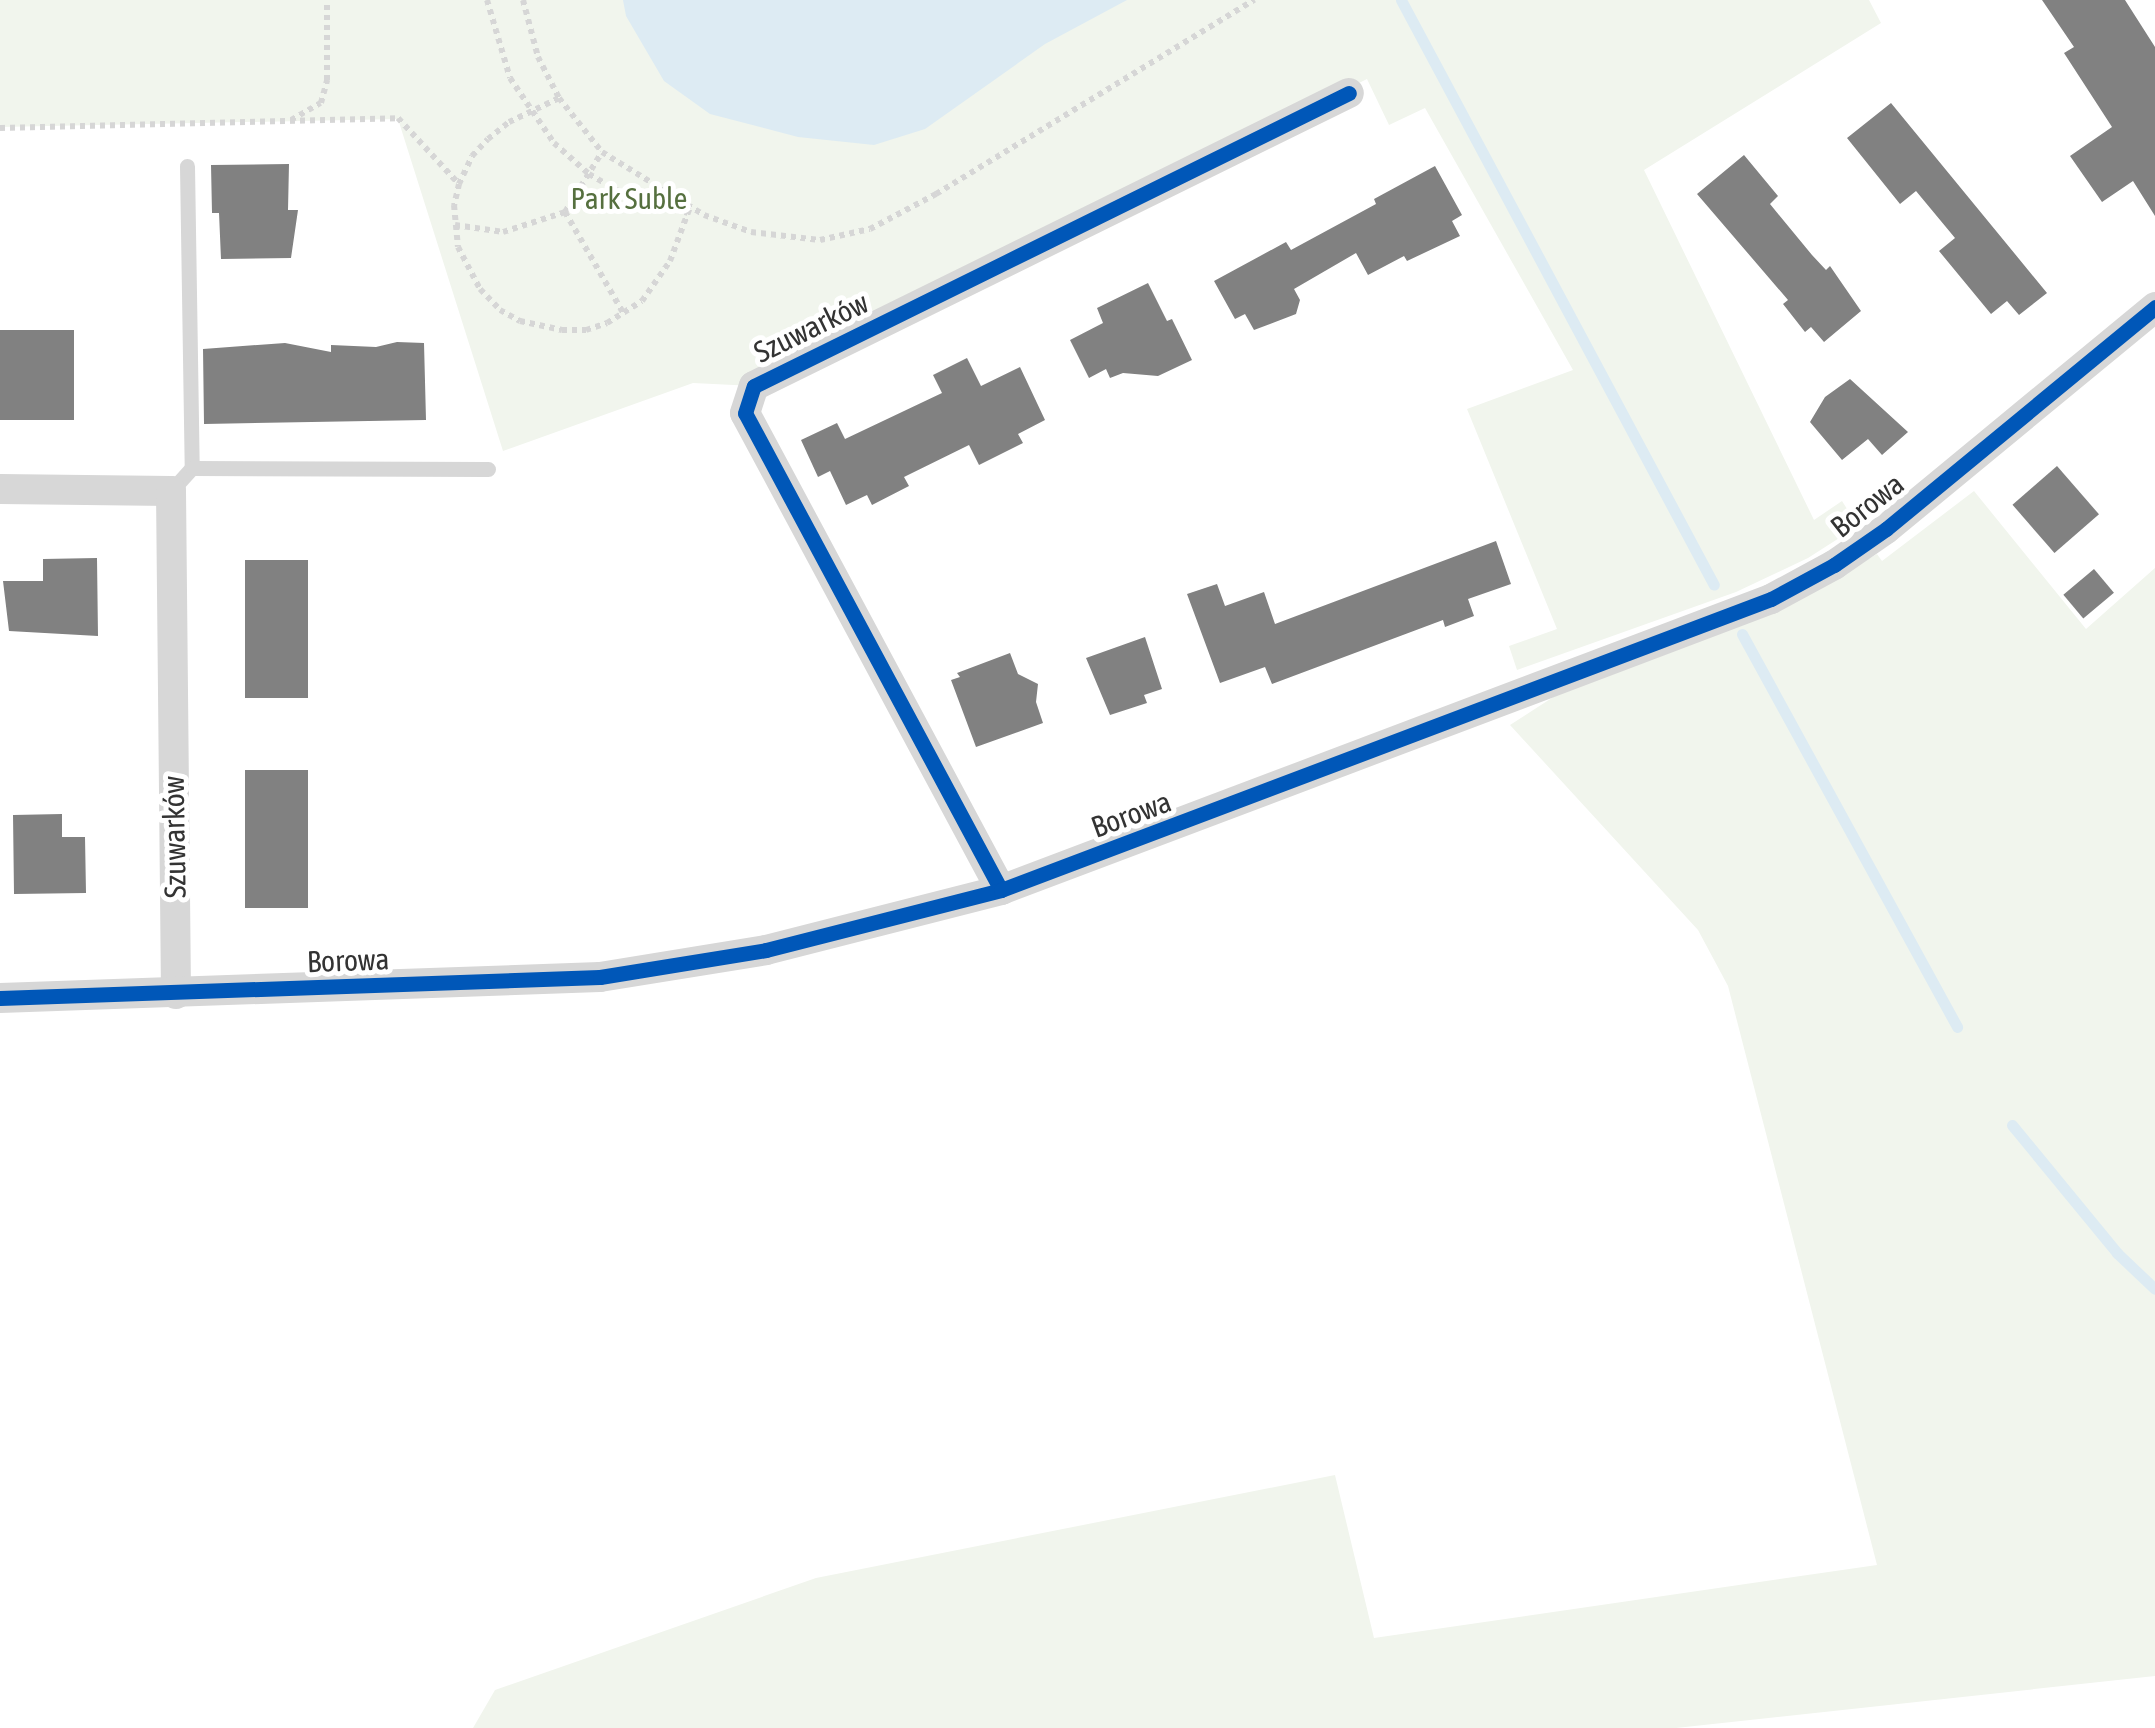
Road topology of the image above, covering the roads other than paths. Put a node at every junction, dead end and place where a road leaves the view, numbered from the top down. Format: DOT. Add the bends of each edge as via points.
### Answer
graph roads {
  1 [pos="1349,92"];
  2 [pos="187,166"];
  3 [pos="2155,307"];
  4 [pos="192,468"];
  5 [pos="488,469"];
  6 [pos="0,489"];
  7 [pos="171,492"];
  8 [pos="1001,890"];
  9 [pos="176,994"];
  10 [pos="0,998"];
  1 -- 8 [label="street, Szuwarków" via="754,386 744,412"];
  2 -- 4 [label="lane"];
  3 -- 8 [label="street, Borowa" via="1886,530 1771,599"];
  4 -- 5 [label="lane"];
  4 -- 7 [label="lane"];
  6 -- 7 [label="street"];
  7 -- 9 [label="street, Szuwarków"];
  8 -- 9 [label="street, Borowa" via="766,950 600,977"];
  9 -- 10 [label="street, Borowa"];
}
